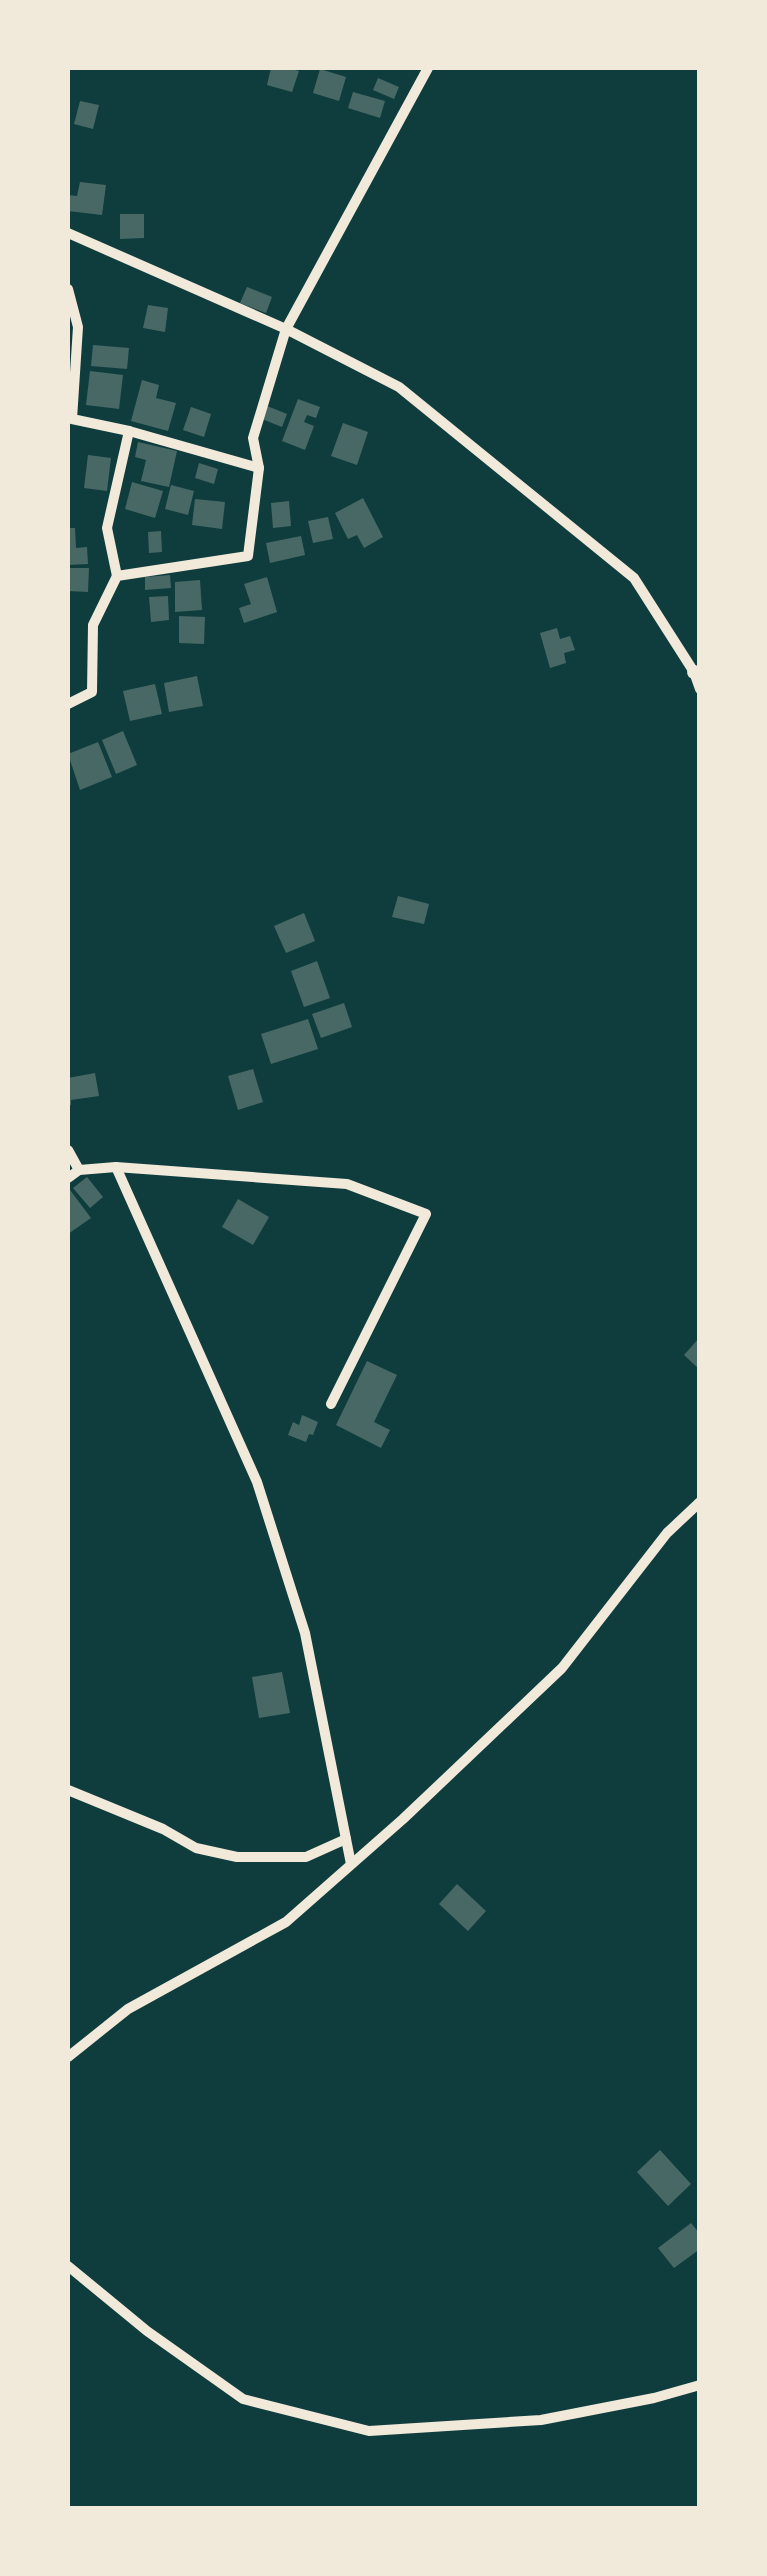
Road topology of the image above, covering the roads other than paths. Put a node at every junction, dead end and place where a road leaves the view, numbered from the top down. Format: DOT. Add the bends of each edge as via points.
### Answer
graph roads {
  1 [pos="428,68"];
  2 [pos="68,233"];
  3 [pos="68,289"];
  4 [pos="286,330"];
  5 [pos="70,419"];
  6 [pos="128,431"];
  7 [pos="259,468"];
  8 [pos="117,576"];
  9 [pos="697,674"];
  10 [pos="700,689"];
  11 [pos="68,704"];
  12 [pos="68,1150"];
  13 [pos="116,1167"];
  14 [pos="79,1170"];
  15 [pos="68,1178"];
  16 [pos="331,1404"];
  17 [pos="700,1502"];
  18 [pos="68,1790"];
  19 [pos="346,1839"];
  20 [pos="351,1864"];
  21 [pos="68,2058"];
  22 [pos="68,2266"];
  23 [pos="700,2385"];
  1 -- 4 [label="street"];
  2 -- 4 [label="street"];
  3 -- 5 [label="street" via="78,327"];
  4 -- 7 [label="street" via="253,438"];
  4 -- 9 [label="street" via="399,387 634,578"];
  5 -- 6 [label="street"];
  6 -- 7 [label="street"];
  6 -- 8 [label="street" via="107,528"];
  7 -- 8 [label="street" via="248,556"];
  8 -- 11 [label="street" via="92,626 92,692"];
  9 -- 10 [label="street"];
  12 -- 14 [label="street"];
  13 -- 14 [label="street"];
  13 -- 16 [label="street" via="347,1184 426,1214"];
  13 -- 19 [label="street" via="257,1482 305,1633"];
  14 -- 15 [label="street"];
  17 -- 20 [label="street" via="667,1533 562,1668"];
  18 -- 19 [label="street" via="196,1848 237,1858 306,1857"];
  19 -- 20 [label="street"];
  20 -- 21 [label="street" via="286,1922 128,2008"];
  22 -- 23 [label="street" via="243,2399 368,2431 541,2420"];
}
